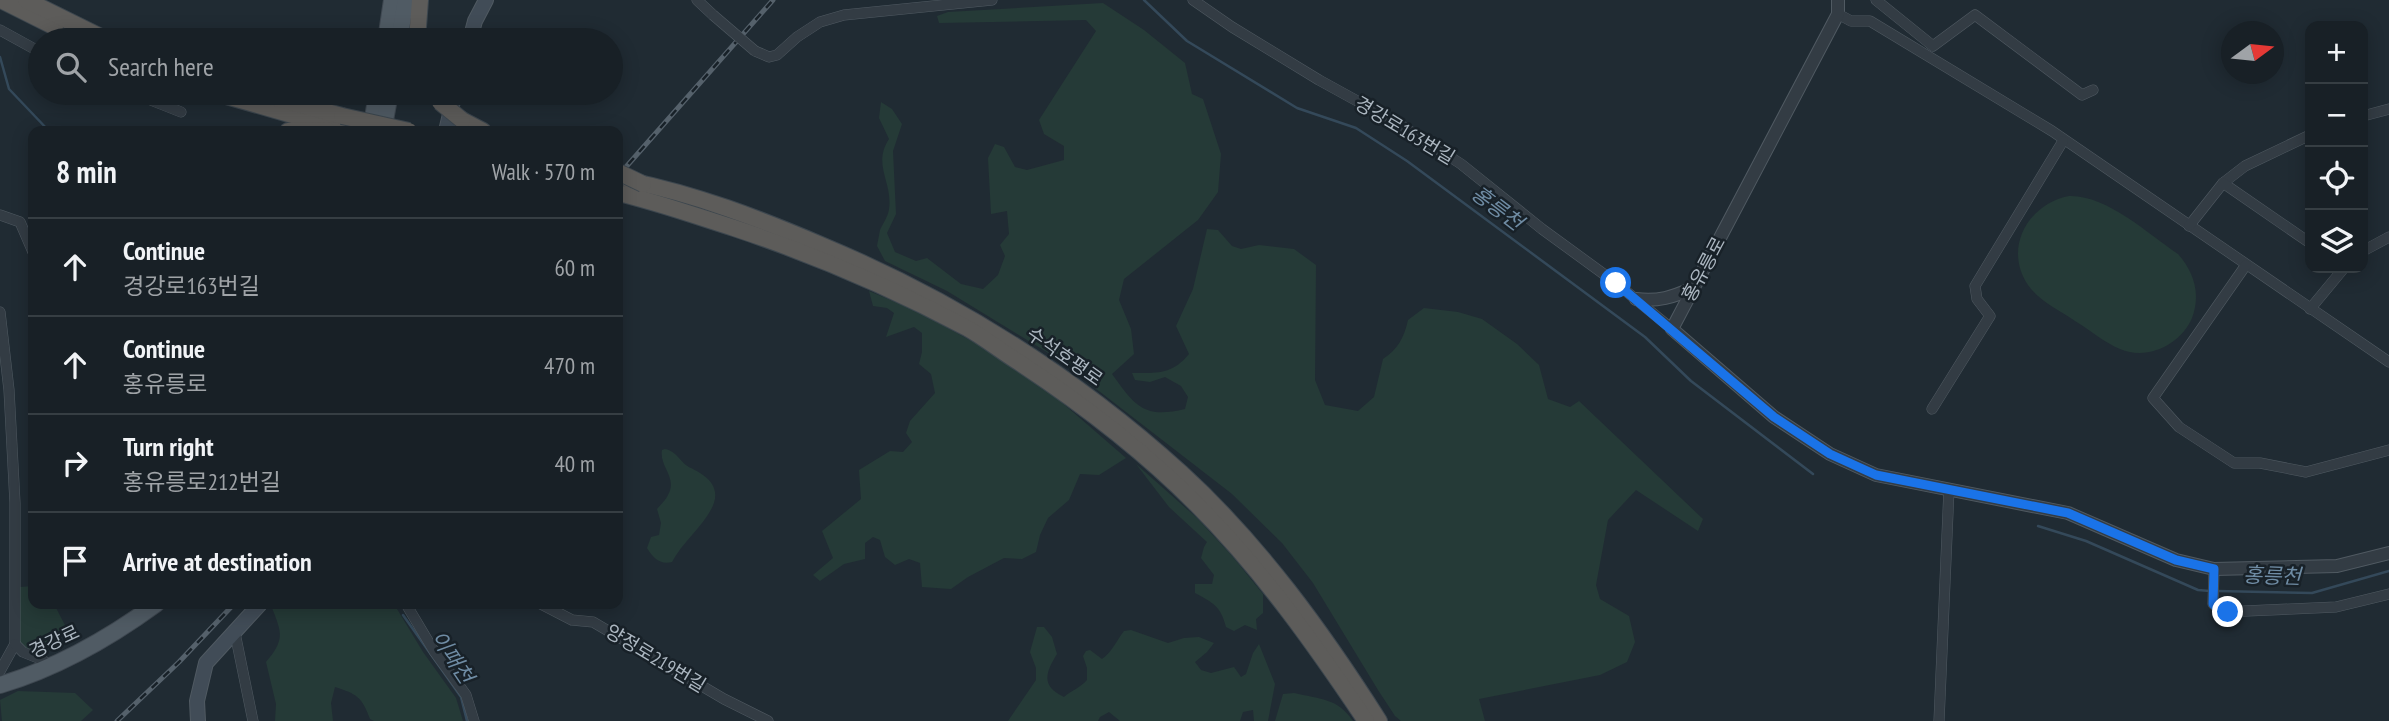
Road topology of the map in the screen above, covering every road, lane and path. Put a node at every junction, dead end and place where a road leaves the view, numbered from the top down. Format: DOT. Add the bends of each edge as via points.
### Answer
graph roads {
  1 [pos="1,0"];
  2 [pos="26,0"];
  3 [pos="392,0"];
  4 [pos="406,0"];
  5 [pos="420,0"];
  6 [pos="486,0"];
  7 [pos="697,0"];
  8 [pos="992,0"];
  9 [pos="1194,0"];
  10 [pos="1838,0"];
  11 [pos="1876,0"];
  12 [pos="1838,14"];
  13 [pos="57,28"];
  14 [pos="83,28"];
  15 [pos="388,28"];
  16 [pos="401,28"];
  17 [pos="418,28"];
  18 [pos="473,28"];
  19 [pos="0,30"];
  20 [pos="28,45"];
  21 [pos="2093,90"];
  22 [pos="163,105"];
  23 [pos="262,105"];
  24 [pos="288,105"];
  25 [pos="375,105"];
  26 [pos="388,105"];
  27 [pos="445,105"];
  28 [pos="452,105"];
  29 [pos="2389,108"];
  30 [pos="181,112"];
  31 [pos="2368,114"];
  32 [pos="343,126"];
  33 [pos="372,126"];
  34 [pos="384,126"];
  35 [pos="447,126"];
  36 [pos="473,126"];
  37 [pos="2305,137"];
  38 [pos="2063,141"];
  39 [pos="623,174"];
  40 [pos="623,179"];
  41 [pos="2223,183"];
  42 [pos="643,184"];
  43 [pos="623,194"];
  44 [pos="673,200"];
  45 [pos="0,215"];
  46 [pos="2189,226"];
  47 [pos="2389,237"];
  48 [pos="2305,240"];
  49 [pos="28,241"];
  50 [pos="2368,248"];
  51 [pos="2246,265"];
  52 [pos="2340,273"];
  53 [pos="1693,288"];
  54 [pos="1636,299"];
  55 [pos="2310,309"];
  56 [pos="0,312"];
  57 [pos="1672,329"];
  58 [pos="2389,362"];
  59 [pos="1932,410"];
  60 [pos="2389,450"];
  61 [pos="1948,494"];
  62 [pos="2389,553"];
  63 [pos="2214,569"];
  64 [pos="2389,594"];
  65 [pos="132,609"];
  66 [pos="149,609"];
  67 [pos="256,609"];
  68 [pos="409,609"];
  69 [pos="551,609"];
  70 [pos="234,633"];
  71 [pos="15,644"];
  72 [pos="43,660"];
  73 [pos="0,673"];
  74 [pos="0,685"];
  75 [pos="198,721"];
  76 [pos="253,721"];
  77 [pos="474,721"];
  78 [pos="768,721"];
  79 [pos="1366,721"];
  80 [pos="1379,721"];
  81 [pos="1939,721"];
  1 -- 13 [label="highway"];
  2 -- 14 [label="highway"];
  3 -- 15 [label="main road"];
  4 -- 16 [label="main road"];
  5 -- 17 [label="highway"];
  6 -- 18 [label="main road"];
  7 -- 8 [label="street, bridge" via="755,51 769,57 820,22 844,15"];
  9 -- 54 [label="street, 경강로163번길" via="1461,164"];
  10 -- 12 [label="street, 홍유릉로"];
  11 -- 21 [label="street" via="1933,46 1975,15 2082,95"];
  12 -- 38 [label="street" via="1851,21 1870,20"];
  12 -- 53 [label="street, 홍유릉로"];
  19 -- 20 [label="street"];
  22 -- 30 [label="street"];
  23 -- 32 [label="highway"];
  24 -- 32 [label="highway"];
  25 -- 33 [label="main road"];
  26 -- 34 [label="main road"];
  27 -- 36 [label="highway, bridge"];
  28 -- 35 [label="main road"];
  29 -- 31 [label="street"];
  37 -- 41 [label="street" via="2245,166"];
  38 -- 46 [label="street"];
  38 -- 59 [label="street" via="1975,286 1977,299 1990,316"];
  39 -- 42 [label="highway, bridge"];
  40 -- 42 [label="highway, 수석호평로, bridge"];
  41 -- 46 [label="street"];
  41 -- 48 [label="street"];
  42 -- 44 [label="highway, 수석호평로"];
  43 -- 44 [label="highway, 수석호평로"];
  44 -- 79 [label="highway, 수석호평로" via="879,285 969,330 1059,389 1196,504 1265,580"];
  44 -- 80 [label="highway, 수석호평로" via="790,232 855,259 927,294 1059,374 1183,475 1246,540 1299,605"];
  45 -- 49 [label="street" via="20,222"];
  46 -- 51 [label="street"];
  47 -- 50 [label="street"];
  51 -- 55 [label="street"];
  51 -- 60 [label="street" via="2153,398 2164,413 2234,463 2306,472"];
  52 -- 55 [label="street"];
  53 -- 54 [label="street" via="1667,299"];
  53 -- 57 [label="street, 홍유릉로"];
  54 -- 57 [label="street, 경강로163번길"];
  55 -- 58 [label="street"];
  56 -- 71 [label="street, 경강로" via="15,503"];
  57 -- 61 [label="street" via="1774,417 1830,454 1876,475"];
  61 -- 63 [label="street" via="2068,513 2176,560"];
  61 -- 81 [label="street"];
  62 -- 63 [label="street" via="2337,566"];
  63 -- 64 [label="street" via="2214,607 2228,612 2336,607"];
  65 -- 72 [label="main road, 경강로"];
  66 -- 74 [label="main road, 경강로" via="96,645"];
  67 -- 70 [label="main road"];
  68 -- 77 [label="street" via="466,695"];
  69 -- 78 [label="street, 양정로219번길" via="572,620 593,622"];
  70 -- 75 [label="main road" via="206,663 197,701"];
  70 -- 76 [label="street"];
  71 -- 72 [label="street, 경강로"];
  71 -- 73 [label="street, 경강로"];
  72 -- 73 [label="main road, 경강로"];
}
